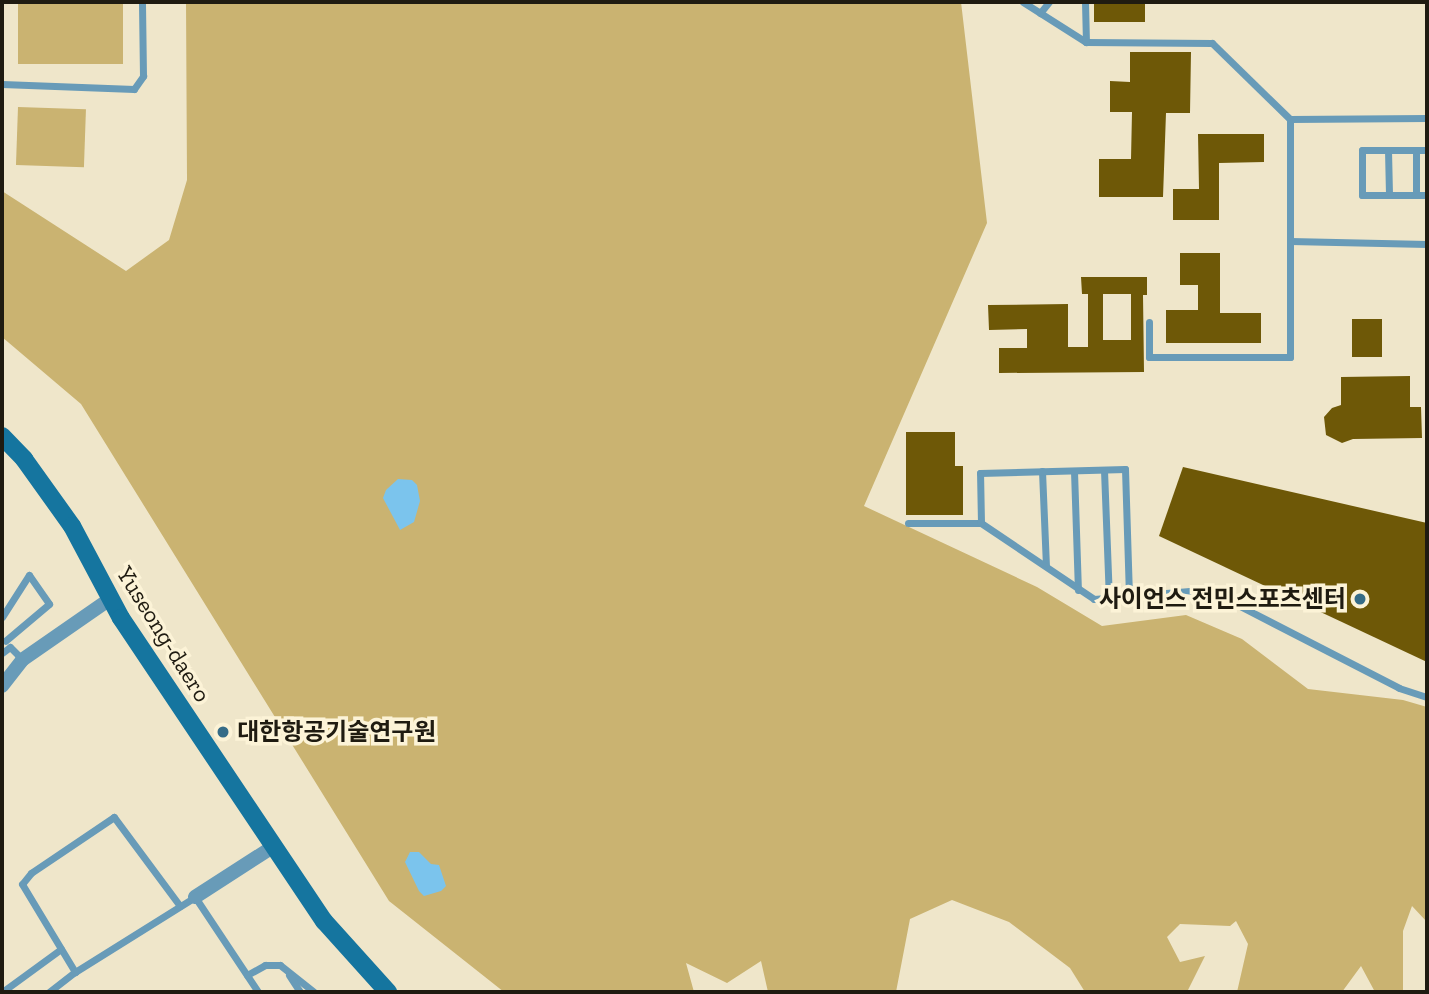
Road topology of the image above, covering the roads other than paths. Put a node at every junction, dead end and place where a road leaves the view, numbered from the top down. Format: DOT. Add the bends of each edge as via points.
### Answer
graph roads {
  1 [pos="142,2"];
  2 [pos="1023,2"];
  3 [pos="1049,2"];
  4 [pos="1085,2"];
  5 [pos="1040,13"];
  6 [pos="1086,42"];
  7 [pos="2,84"];
  8 [pos="1427,118"];
  9 [pos="1290,119"];
  10 [pos="1388,150"];
  11 [pos="1416,150"];
  12 [pos="1427,150"];
  13 [pos="1389,195"];
  14 [pos="1416,195"];
  15 [pos="1427,195"];
  16 [pos="1290,241"];
  17 [pos="1427,244"];
  18 [pos="1149,322"];
  19 [pos="2,436"];
  20 [pos="1104,470"];
  21 [pos="1042,471"];
  22 [pos="1074,471"];
  23 [pos="908,523"];
  24 [pos="981,523"];
  25 [pos="1046,565"];
  26 [pos="1078,590"];
  27 [pos="1129,597"];
  28 [pos="110,598"];
  29 [pos="1109,600"];
  30 [pos="2,617"];
  31 [pos="5,642"];
  32 [pos="2,653"];
  33 [pos="22,660"];
  34 [pos="2,686"];
  35 [pos="1427,697"];
  36 [pos="274,846"];
  37 [pos="195,897"];
  38 [pos="180,906"];
  39 [pos="61,949"];
  40 [pos="285,969"];
  41 [pos="75,972"];
  42 [pos="247,975"];
  43 [pos="2,992"];
  44 [pos="49,992"];
  45 [pos="258,992"];
  46 [pos="300,992"];
  47 [pos="314,992"];
  48 [pos="388,992"];
  1 -- 7 [label="lane" via="143,76 134,89"];
  2 -- 5 [label="lane"];
  3 -- 5 [label="lane"];
  4 -- 6 [label="lane"];
  5 -- 6 [label="lane"];
  6 -- 9 [label="lane" via="1212,43"];
  8 -- 9 [label="lane"];
  9 -- 16 [label="lane"];
  10 -- 11 [label="lane"];
  10 -- 13 [label="lane"];
  10 -- 13 [label="lane" via="1362,150 1362,195"];
  11 -- 12 [label="lane"];
  11 -- 14 [label="lane"];
  13 -- 14 [label="lane"];
  14 -- 15 [label="lane"];
  16 -- 17 [label="lane"];
  16 -- 18 [label="lane" via="1290,357 1149,357"];
  19 -- 28 [label="main road, Yuseong-daero" via="72,526"];
  20 -- 22 [label="lane"];
  20 -- 27 [label="lane" via="1125,470"];
  20 -- 29 [label="lane"];
  21 -- 22 [label="lane"];
  21 -- 24 [label="lane" via="980,473"];
  21 -- 25 [label="lane"];
  22 -- 26 [label="lane"];
  23 -- 24 [label="lane"];
  24 -- 25 [label="lane"];
  25 -- 26 [label="lane"];
  26 -- 29 [label="lane" via="1094,599"];
  27 -- 29 [label="lane"];
  27 -- 35 [label="lane" via="1202,590 1399,688"];
  28 -- 33 [label="street"];
  28 -- 36 [label="main road, Yuseong-daero"];
  30 -- 31 [label="lane" via="29,575 49,604"];
  31 -- 32 [label="lane"];
  31 -- 33 [label="lane"];
  33 -- 34 [label="street"];
  36 -- 37 [label="street"];
  36 -- 48 [label="main road, Yuseong-daero" via="324,921"];
  37 -- 38 [label="lane"];
  37 -- 42 [label="lane"];
  38 -- 39 [label="lane" via="114,817 30,873 22,884"];
  38 -- 41 [label="lane"];
  39 -- 41 [label="lane"];
  39 -- 43 [label="lane"];
  40 -- 42 [label="lane" via="265,965"];
  40 -- 46 [label="lane"];
  40 -- 47 [label="lane"];
  41 -- 44 [label="lane"];
  42 -- 45 [label="lane"];
}
